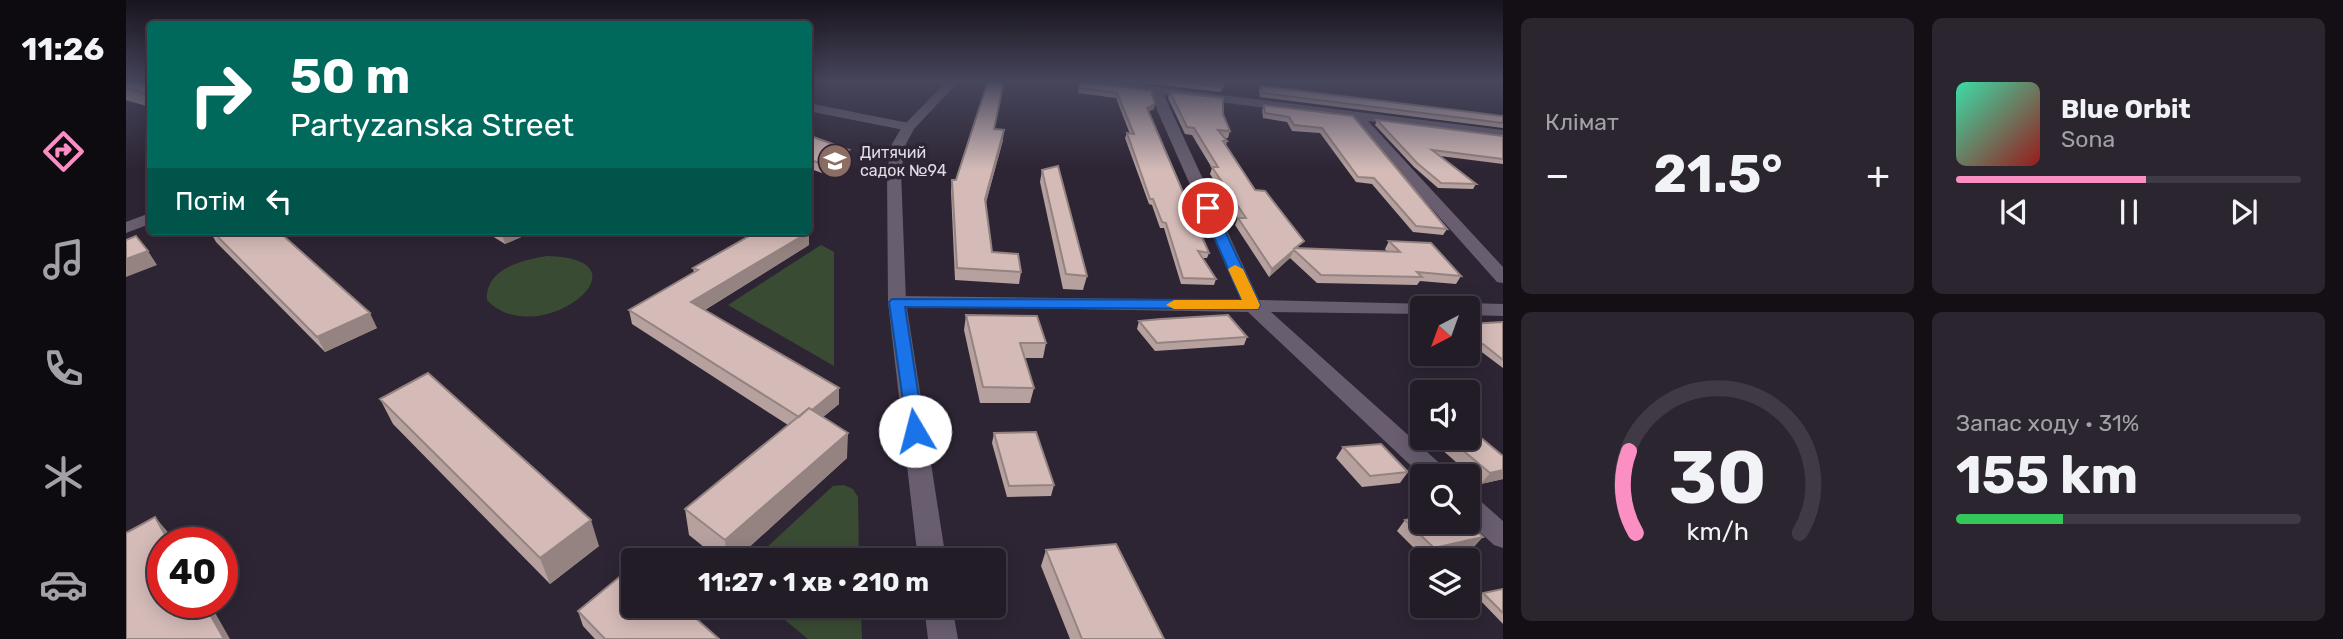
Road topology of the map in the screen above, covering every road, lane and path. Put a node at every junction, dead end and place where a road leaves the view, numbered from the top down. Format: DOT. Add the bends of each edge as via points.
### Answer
graph roads {
  1 [pos="827,111"];
  2 [pos="924,111"];
  3 [pos="1163,111"];
  4 [pos="1323,111"];
  5 [pos="1356,115"];
  6 [pos="909,127"];
  7 [pos="1503,134"];
  8 [pos="147,219"];
  9 [pos="126,228"];
  10 [pos="1503,278"];
  11 [pos="897,302"];
  12 [pos="1252,305"];
  13 [pos="1410,308"];
  14 [pos="1480,309"];
  15 [pos="1503,310"];
  16 [pos="1424,464"];
  17 [pos="1480,516"];
  18 [pos="1503,537"];
  19 [pos="930,548"];
  20 [pos="940,618"];
  21 [pos="943,639"];
  1 -- 6 [label="street"];
  2 -- 6 [label="street"];
  3 -- 12 [label="street"];
  4 -- 5 [label="street"];
  5 -- 7 [label="street"];
  5 -- 10 [label="street"];
  6 -- 11 [label="street" via="899,144 894,172"];
  8 -- 9 [label="street"];
  11 -- 12 [label="street"];
  11 -- 19 [label="street"];
  12 -- 13 [label="street"];
  12 -- 16 [label="street"];
  14 -- 15 [label="street"];
  17 -- 18 [label="street"];
  20 -- 21 [label="street"];
}
